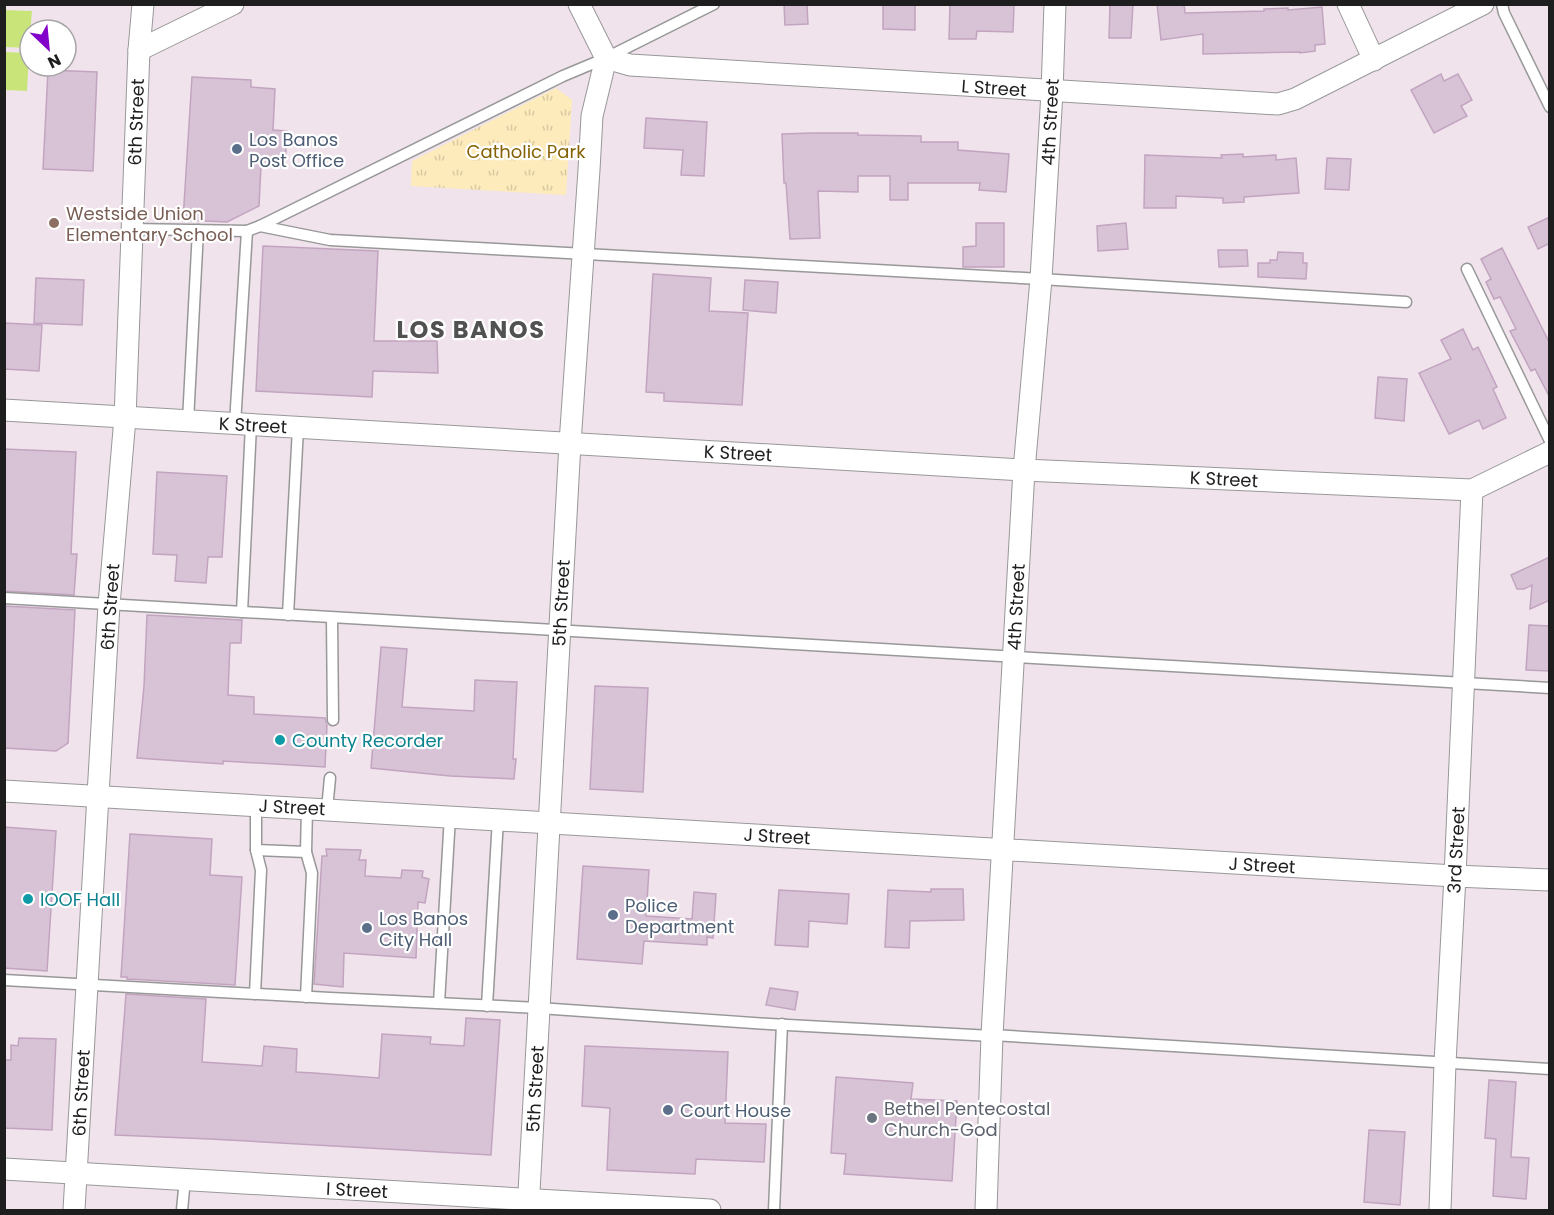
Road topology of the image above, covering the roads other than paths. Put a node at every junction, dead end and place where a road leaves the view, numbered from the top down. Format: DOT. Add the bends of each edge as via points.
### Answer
graph roads {
  1 [pos="143,4"];
  2 [pos="233,4"];
  3 [pos="579,4"];
  4 [pos="714,4"];
  5 [pos="1055,4"];
  6 [pos="1348,4"];
  7 [pos="1483,4"];
  8 [pos="1502,4"];
  9 [pos="139,50"];
  10 [pos="606,58"];
  11 [pos="1374,60"];
  12 [pos="1052,92"];
  13 [pos="1550,107"];
  14 [pos="260,226"];
  15 [pos="132,229"];
  16 [pos="198,230"];
  17 [pos="247,231"];
  18 [pos="583,254"];
  19 [pos="1467,269"];
  20 [pos="1041,279"];
  21 [pos="1406,302"];
  22 [pos="4,410"];
  23 [pos="125,417"];
  24 [pos="188,422"];
  25 [pos="243,424"];
  26 [pos="297,428"];
  27 [pos="1550,441"];
  28 [pos="570,443"];
  29 [pos="1550,452"];
  30 [pos="1024,470"];
  31 [pos="1473,490"];
  32 [pos="4,598"];
  33 [pos="109,605"];
  34 [pos="242,612"];
  35 [pos="288,615"];
  36 [pos="332,618"];
  37 [pos="560,631"];
  38 [pos="1013,658"];
  39 [pos="1464,684"];
  40 [pos="1550,688"];
  41 [pos="333,720"];
  42 [pos="330,778"];
  43 [pos="4,791"];
  44 [pos="98,796"];
  45 [pos="256,806"];
  46 [pos="317,809"];
  47 [pos="450,816"];
  48 [pos="498,819"];
  49 [pos="549,822"];
  50 [pos="1002,849"];
  51 [pos="256,850"];
  52 [pos="306,852"];
  53 [pos="1455,876"];
  54 [pos="1550,880"];
  55 [pos="4,980"];
  56 [pos="87,985"];
  57 [pos="255,994"];
  58 [pos="306,997"];
  59 [pos="439,1003"];
  60 [pos="487,1006"];
  61 [pos="539,1008"];
  62 [pos="782,1024"];
  63 [pos="992,1036"];
  64 [pos="1445,1063"];
  65 [pos="1550,1069"];
  66 [pos="4,1169"];
  67 [pos="76,1173"];
  68 [pos="185,1179"];
  69 [pos="528,1205"];
  70 [pos="74,1210"];
  71 [pos="182,1210"];
  72 [pos="710,1210"];
  73 [pos="774,1210"];
  74 [pos="986,1210"];
  75 [pos="1440,1210"];
  1 -- 9 [label="street, 6th Street"];
  2 -- 9 [label="street"];
  3 -- 10 [label="street"];
  4 -- 10 [label="lane"];
  5 -- 12 [label="street, 4th Street"];
  6 -- 11 [label="street"];
  7 -- 11 [label="street, L Street"];
  8 -- 13 [label="lane"];
  9 -- 15 [label="street, 6th Street"];
  10 -- 12 [label="street, L Street" via="630,65"];
  10 -- 14 [label="lane"];
  10 -- 18 [label="street, 5th Street" via="592,116"];
  11 -- 12 [label="street, L Street" via="1278,104"];
  12 -- 20 [label="street, 4th Street"];
  14 -- 17 [label="lane"];
  14 -- 18 [label="lane" via="330,240"];
  15 -- 16 [label="lane"];
  15 -- 23 [label="street, 6th Street"];
  16 -- 17 [label="lane"];
  16 -- 24 [label="lane"];
  17 -- 25 [label="lane"];
  18 -- 20 [label="lane"];
  18 -- 28 [label="street, 5th Street"];
  19 -- 27 [label="lane"];
  20 -- 21 [label="lane"];
  20 -- 30 [label="street, 4th Street"];
  22 -- 23 [label="street, K Street"];
  23 -- 24 [label="street, K Street"];
  23 -- 33 [label="street, 6th Street"];
  24 -- 25 [label="street, K Street"];
  25 -- 26 [label="street, K Street"];
  25 -- 34 [label="lane"];
  26 -- 28 [label="street, K Street"];
  26 -- 35 [label="lane"];
  28 -- 30 [label="street, K Street"];
  28 -- 37 [label="street, 5th Street"];
  29 -- 31 [label="street"];
  30 -- 31 [label="street, K Street"];
  30 -- 38 [label="street, 4th Street"];
  31 -- 39 [label="street, 3rd Street"];
  32 -- 33 [label="lane"];
  33 -- 34 [label="lane"];
  33 -- 44 [label="street, 6th Street"];
  34 -- 35 [label="lane"];
  35 -- 36 [label="lane"];
  36 -- 37 [label="lane"];
  36 -- 41 [label="lane"];
  37 -- 38 [label="lane"];
  37 -- 49 [label="street, 5th Street"];
  38 -- 39 [label="lane"];
  38 -- 50 [label="street, 4th Street"];
  39 -- 40 [label="lane"];
  39 -- 53 [label="street, 3rd Street"];
  42 -- 46 [label="lane"];
  43 -- 44 [label="street, J Street"];
  44 -- 45 [label="street, J Street"];
  44 -- 56 [label="street, 6th Street"];
  45 -- 46 [label="street, J Street"];
  45 -- 51 [label="lane"];
  46 -- 47 [label="street, J Street"];
  46 -- 52 [label="lane"];
  47 -- 48 [label="street, J Street"];
  47 -- 59 [label="lane"];
  48 -- 49 [label="street, J Street"];
  48 -- 60 [label="lane"];
  49 -- 50 [label="street, J Street"];
  49 -- 61 [label="street, 5th Street"];
  50 -- 53 [label="street, J Street"];
  50 -- 63 [label="street, 4th Street"];
  51 -- 52 [label="lane"];
  51 -- 57 [label="lane" via="261,870"];
  52 -- 58 [label="lane" via="312,873"];
  53 -- 54 [label="street, J Street"];
  53 -- 64 [label="street, 3rd Street"];
  55 -- 56 [label="lane"];
  56 -- 57 [label="lane"];
  56 -- 67 [label="street, 6th Street"];
  57 -- 58 [label="lane"];
  58 -- 59 [label="lane"];
  59 -- 60 [label="lane"];
  60 -- 61 [label="lane"];
  61 -- 62 [label="lane"];
  61 -- 69 [label="street, 5th Street"];
  62 -- 63 [label="lane"];
  62 -- 73 [label="lane"];
  63 -- 64 [label="lane"];
  63 -- 74 [label="street, 4th Street"];
  64 -- 65 [label="lane"];
  64 -- 75 [label="street, 3rd Street"];
  66 -- 67 [label="street, I Street"];
  67 -- 68 [label="street, I Street"];
  67 -- 70 [label="street, 6th Street"];
  68 -- 69 [label="street, I Street"];
  68 -- 71 [label="lane"];
  69 -- 72 [label="street, I Street"];
}
